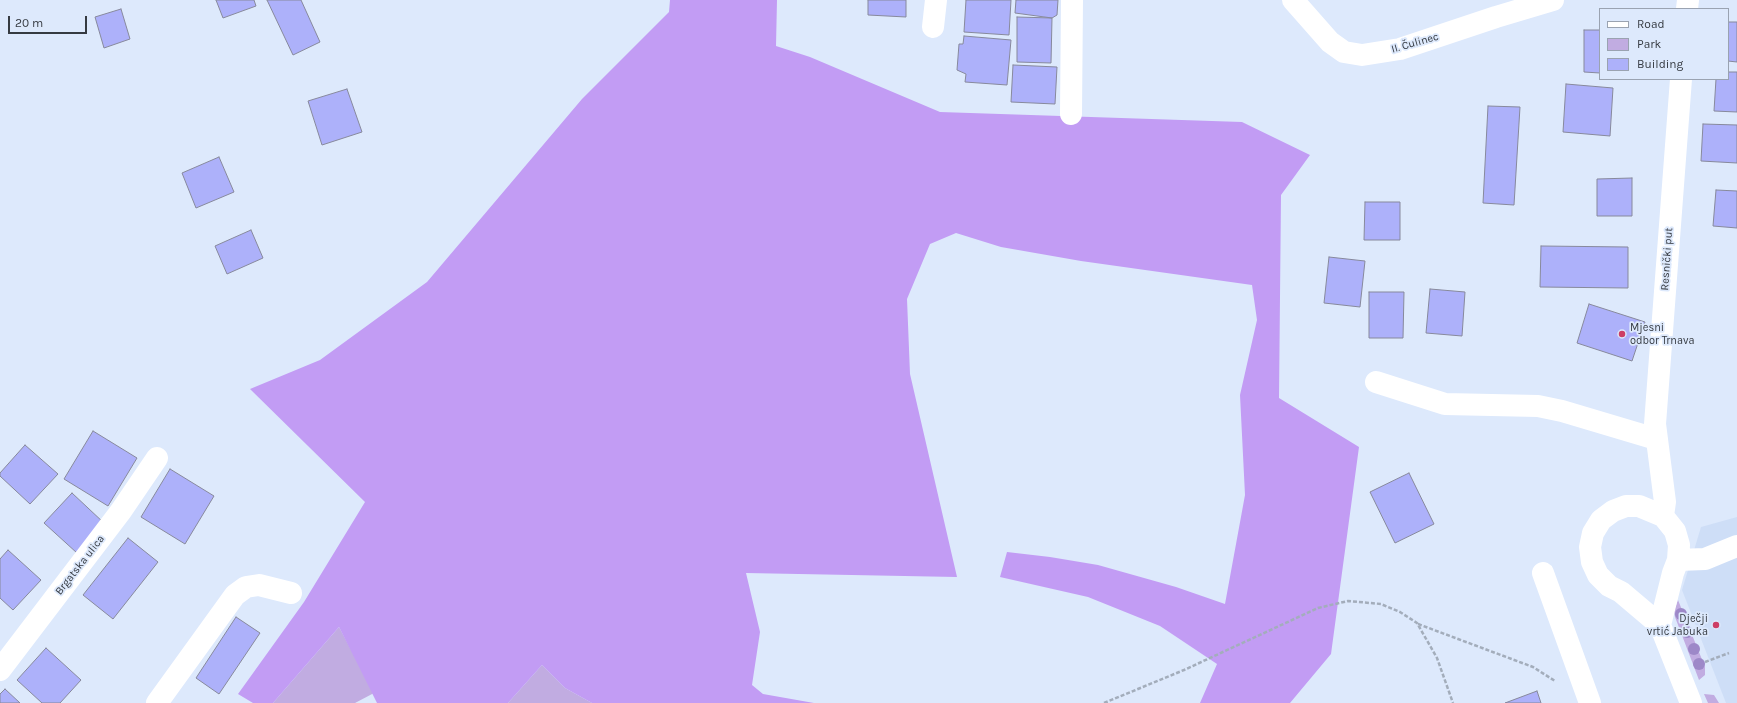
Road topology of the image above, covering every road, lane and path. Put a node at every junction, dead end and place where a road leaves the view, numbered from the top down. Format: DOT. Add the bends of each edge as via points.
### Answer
graph roads {
  1 [pos="936,0"];
  2 [pos="1072,0"];
  3 [pos="1293,0"];
  4 [pos="1553,0"];
  5 [pos="933,27"];
  6 [pos="1681,80"];
  7 [pos="1071,114"];
  8 [pos="1376,382"];
  9 [pos="1656,439"];
  10 [pos="157,458"];
  11 [pos="1663,516"];
  12 [pos="1737,546"];
  13 [pos="1678,560"];
  14 [pos="1543,573"];
  15 [pos="291,593"];
  16 [pos="1417,623"];
  17 [pos="1660,625"];
  18 [pos="1729,653"];
  19 [pos="1705,662"];
  20 [pos="0,670"];
  21 [pos="1589,701"];
  22 [pos="157,703"];
  23 [pos="1104,703"];
  24 [pos="1453,703"];
  25 [pos="1691,703"];
  1 -- 5 [label="street"];
  2 -- 7 [label="street"];
  3 -- 4 [label="street, II. Čulinec" via="1330,42 1344,52 1362,55 1400,49"];
  6 -- 9 [label="street, Resnički put" via="1655,424"];
  8 -- 9 [label="street" via="1445,404 1538,406"];
  9 -- 11 [label="street, Resnički put" via="1665,502"];
  10 -- 20 [label="street, Brgatska ulica" via="121,511"];
  11 -- 13 [label="street" via="1675,531 1679,545"];
  11 -- 17 [label="street" via="1638,506 1626,506 1612,511 1601,520 1593,533 1590,547 1592,562 1598,575 1608,586 1621,592"];
  12 -- 13 [label="street" via="1705,559"];
  13 -- 17 [label="street" via="1672,573"];
  14 -- 21 [label="street"];
  15 -- 22 [label="street" via="259,585 246,587 235,595"];
  16 -- 21 [label="path" via="1533,667"];
  16 -- 23 [label="path" via="1381,604 1348,601 1318,608 1184,670"];
  16 -- 24 [label="path" via="1437,658"];
  17 -- 25 [label="street"];
  18 -- 19 [label="path"];
}
